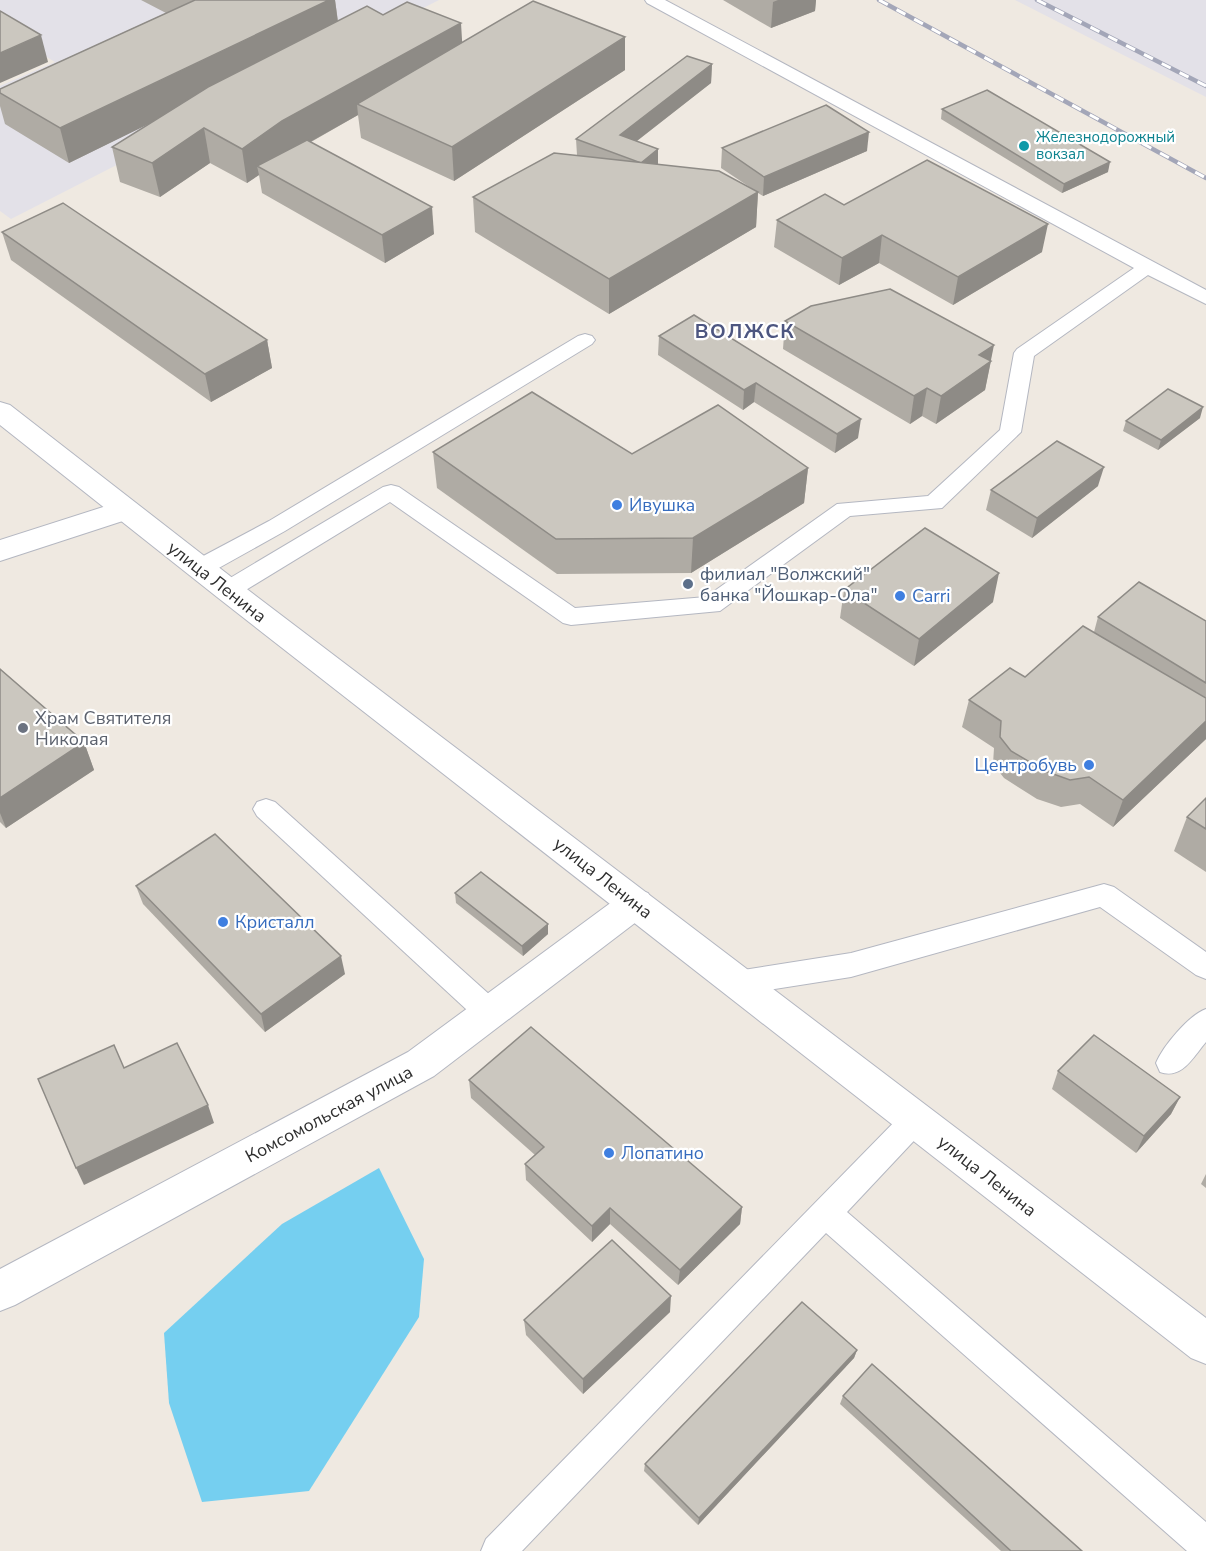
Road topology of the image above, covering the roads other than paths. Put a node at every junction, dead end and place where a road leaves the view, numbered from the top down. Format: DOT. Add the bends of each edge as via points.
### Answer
graph roads {
  1 [pos="653,0"];
  2 [pos="1147,267"];
  3 [pos="1206,298"];
  4 [pos="585,340"];
  5 [pos="0,411"];
  6 [pos="125,510"];
  7 [pos="0,551"];
  8 [pos="200,568"];
  9 [pos="228,590"];
  10 [pos="266,809"];
  11 [pos="636,903"];
  12 [pos="1206,967"];
  13 [pos="737,983"];
  14 [pos="490,1013"];
  15 [pos="1206,1021"];
  16 [pos="1170,1063"];
  17 [pos="915,1120"];
  18 [pos="824,1212"];
  19 [pos="0,1291"];
  20 [pos="1206,1344"];
  21 [pos="1206,1545"];
  22 [pos="498,1551"];
  1 -- 2 [label="lane"];
  2 -- 3 [label="lane"];
  2 -- 9 [label="lane" via="1024,353 1010,432 934,503 845,509 712,605 571,617 391,492"];
  4 -- 8 [label="lane" via="277,526"];
  5 -- 6 [label="main road, улица Ленина"];
  6 -- 7 [label="main road"];
  6 -- 8 [label="main road, улица Ленина"];
  8 -- 9 [label="main road, улица Ленина"];
  9 -- 11 [label="main road, улица Ленина"];
  10 -- 14 [label="lane"];
  11 -- 13 [label="main road, улица Ленина"];
  11 -- 14 [label="main road, Комсомольская улица"];
  12 -- 13 [label="lane" via="1104,895 851,965"];
  13 -- 17 [label="main road, улица Ленина"];
  14 -- 19 [label="main road, Комсомольская улица" via="421,1064"];
  15 -- 16 [label="lane"];
  17 -- 18 [label="lane"];
  17 -- 20 [label="main road, улица Ленина"];
  18 -- 21 [label="lane"];
  18 -- 22 [label="lane"];
}
